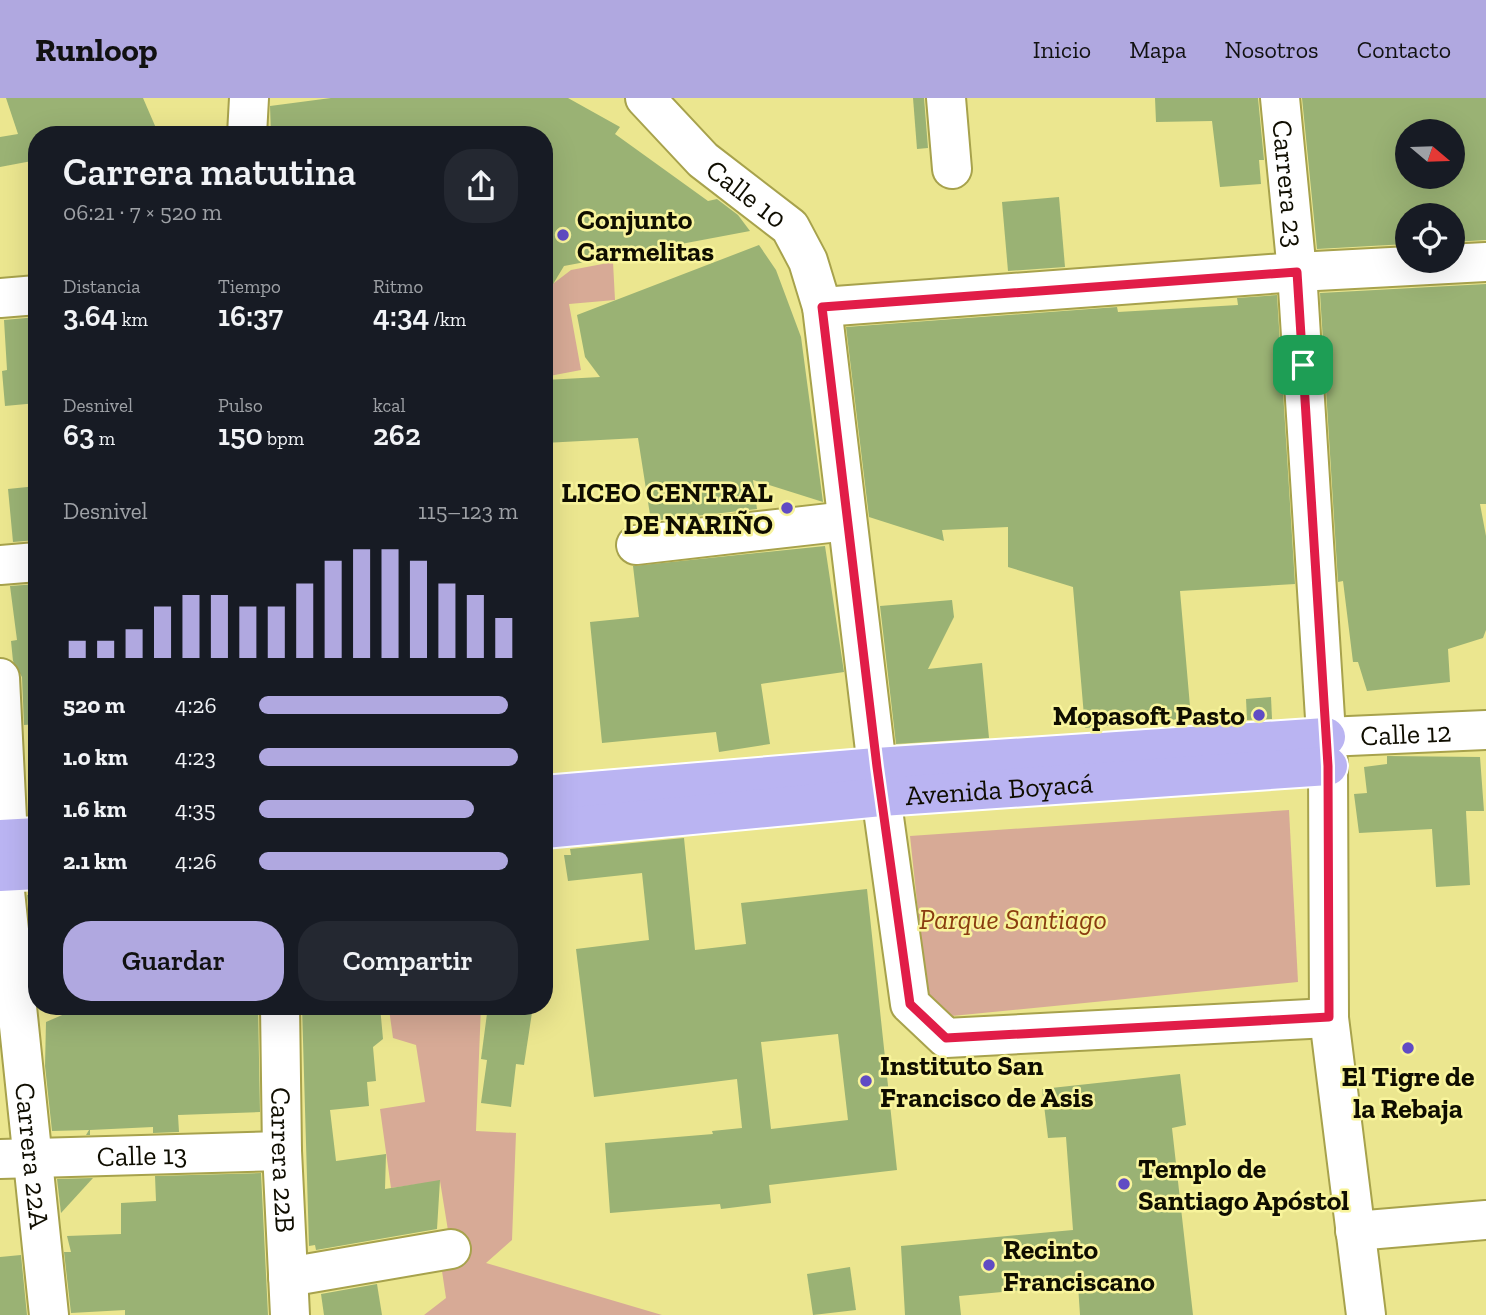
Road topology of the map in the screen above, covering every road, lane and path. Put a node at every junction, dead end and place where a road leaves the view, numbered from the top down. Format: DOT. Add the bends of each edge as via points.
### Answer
graph roads {
  1 [pos="249,98"];
  2 [pos="645,98"];
  3 [pos="946,98"];
  4 [pos="1280,98"];
  5 [pos="247,126"];
  6 [pos="952,169"];
  7 [pos="1486,262"];
  8 [pos="1297,272"];
  9 [pos="28,296"];
  10 [pos="0,298"];
  11 [pos="822,307"];
  12 [pos="847,521"];
  13 [pos="636,545"];
  14 [pos="28,563"];
  15 [pos="0,565"];
  16 [pos="0,678"];
  17 [pos="1486,730"];
  18 [pos="1327,751"];
  19 [pos="879,782"];
  20 [pos="553,795"];
  21 [pos="553,828"];
  22 [pos="14,855"];
  23 [pos="280,1015"];
  24 [pos="1329,1017"];
  25 [pos="282,1151"];
  26 [pos="16,1158"];
  27 [pos="1486,1220"];
  28 [pos="1356,1231"];
  29 [pos="451,1249"];
  30 [pos="288,1277"];
  31 [pos="49,1315"];
  32 [pos="290,1315"];
  33 [pos="1366,1315"];
  1 -- 5 [label="street"];
  2 -- 11 [label="street, Calle 10" via="703,160 790,227 808,261"];
  3 -- 6 [label="street"];
  4 -- 8 [label="street, Carrera 23"];
  7 -- 8 [label="street"];
  8 -- 11 [label="street"];
  8 -- 18 [label="street, Carrera 23"];
  9 -- 10 [label="street"];
  11 -- 12 [label="street, Calle 10"];
  12 -- 13 [label="street"];
  12 -- 19 [label="street, Calle 10"];
  14 -- 15 [label="street"];
  16 -- 22 [label="street, Carrera 22A"];
  17 -- 18 [label="street, Calle 12"];
  18 -- 19 [label="main road, Avenida Boyacá"];
  18 -- 24 [label="street, Carrera 23"];
  19 -- 20 [label="main road, Avenida Boyacá"];
  19 -- 21 [label="main road, Avenida Boyacá"];
  19 -- 24 [label="street, Calle 10" via="910,1004 946,1038"];
  22 -- 26 [label="street, Carrera 22A"];
  23 -- 25 [label="street, Carrera 22B"];
  24 -- 28 [label="street, Carrera 23"];
  25 -- 26 [label="street, Calle 13"];
  25 -- 30 [label="street, Carrera 22B"];
  26 -- 31 [label="street, Carrera 22A"];
  27 -- 28 [label="street"];
  28 -- 33 [label="street, Carrera 23"];
  29 -- 30 [label="street"];
  30 -- 32 [label="street, Carrera 22B"];
}
